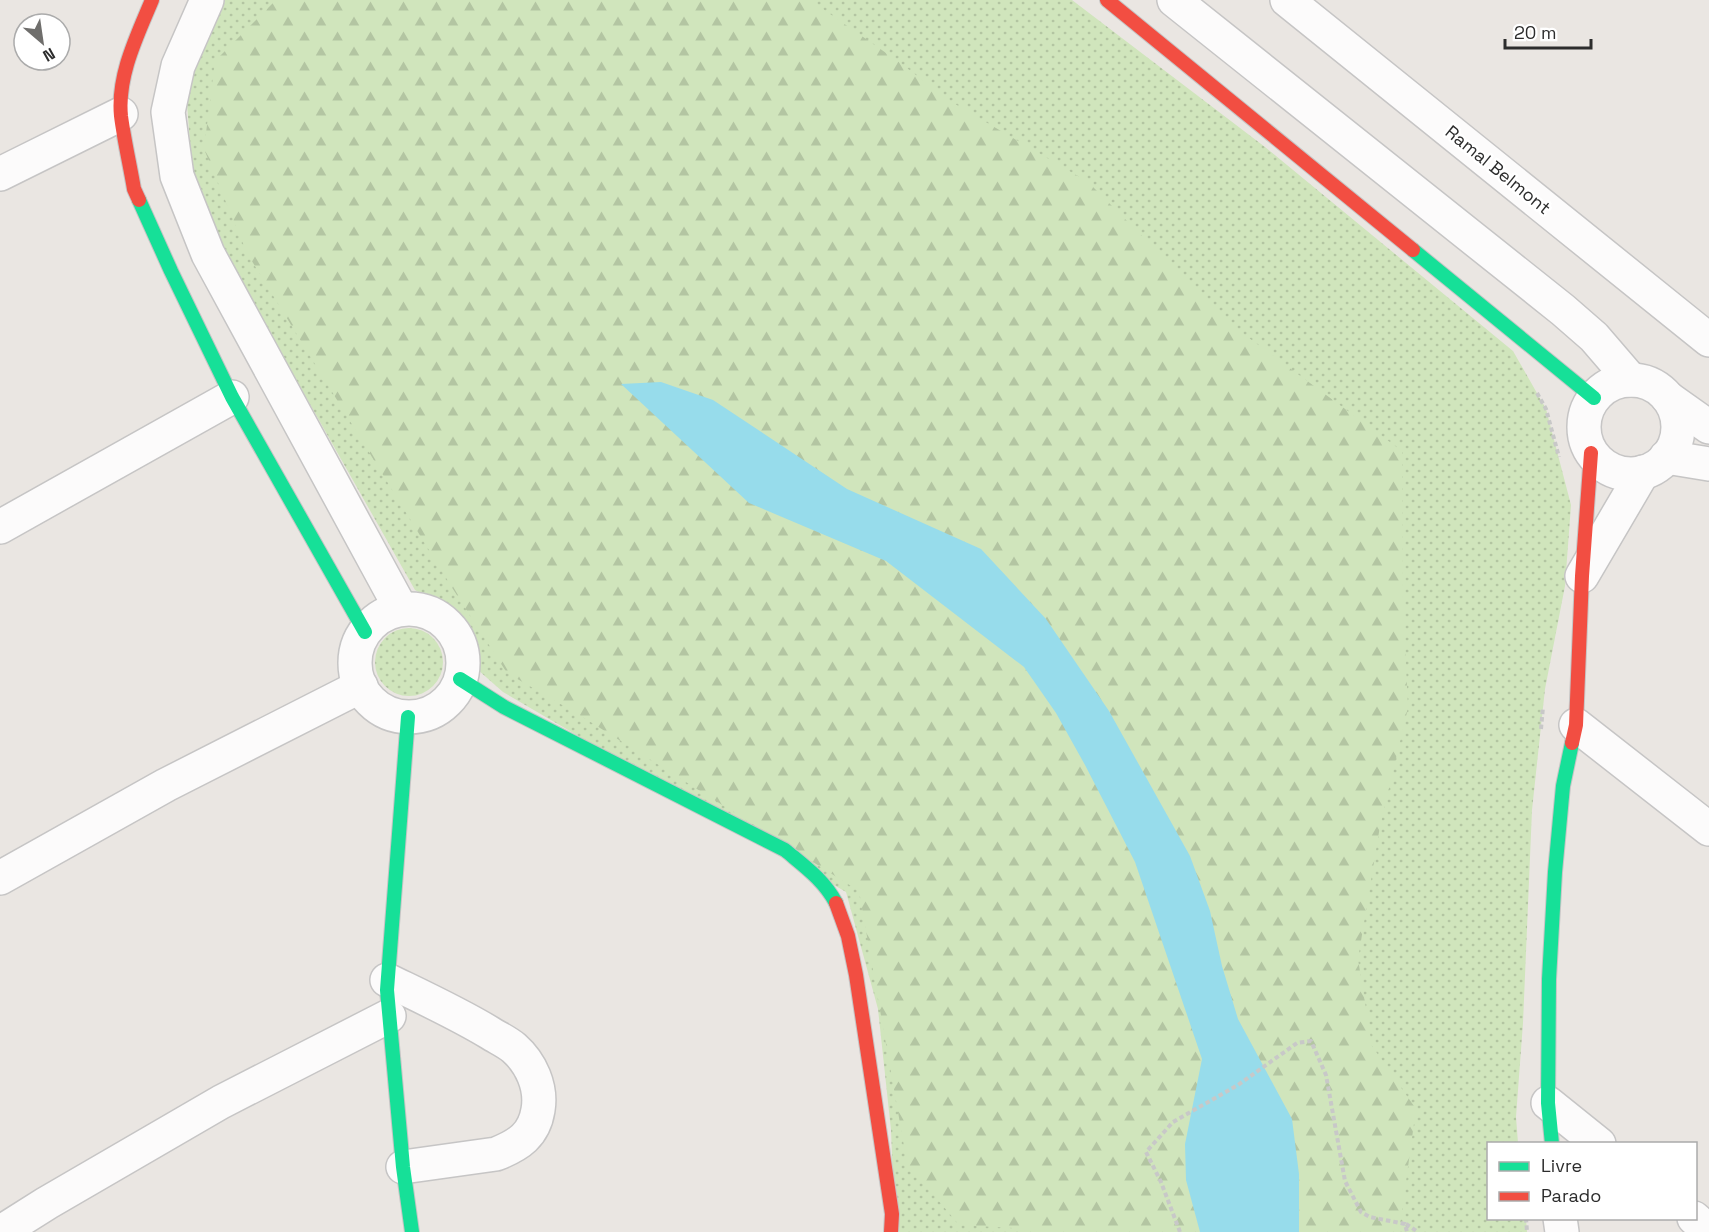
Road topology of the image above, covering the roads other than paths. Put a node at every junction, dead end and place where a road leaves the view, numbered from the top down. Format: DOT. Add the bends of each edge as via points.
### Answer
graph roads {
  1 [pos="152,0"];
  2 [pos="207,0"];
  3 [pos="1107,0"];
  4 [pos="1174,0"];
  5 [pos="1287,0"];
  6 [pos="122,114"];
  7 [pos="0,174"];
  8 [pos="1709,340"];
  9 [pos="1631,380"];
  10 [pos="232,397"];
  11 [pos="1593,398"];
  12 [pos="1668,398"];
  13 [pos="1709,427"];
  14 [pos="1591,453"];
  15 [pos="1709,464"];
  16 [pos="1654,465"];
  17 [pos="0,527"];
  18 [pos="1582,576"];
  19 [pos="413,602"];
  20 [pos="364,632"];
  21 [pos="467,669"];
  22 [pos="361,686"];
  23 [pos="408,717"];
  24 [pos="1576,724"];
  25 [pos="1709,829"];
  26 [pos="0,878"];
  27 [pos="387,980"];
  28 [pos="389,1016"];
  29 [pos="1548,1103"];
  30 [pos="1552,1142"];
  31 [pos="1598,1142"];
  32 [pos="403,1167"];
  33 [pos="1696,1220"];
  34 [pos="1709,1230"];
  35 [pos="1,1232"];
  36 [pos="412,1232"];
  37 [pos="891,1232"];
  1 -- 6 [label="street" via="131,52 123,84"];
  2 -- 19 [label="street" via="178,66 168,112 177,176 208,254"];
  3 -- 11 [label="street"];
  4 -- 9 [label="street" via="1563,310 1594,337"];
  5 -- 8 [label="street, Ramal Belmont"];
  6 -- 7 [label="street"];
  6 -- 10 [label="street" via="134,189"];
  9 -- 11 [label="street" via="1604,388"];
  9 -- 12 [label="street" via="1652,384"];
  10 -- 17 [label="street"];
  10 -- 20 [label="street"];
  11 -- 14 [label="street" via="1583,431"];
  12 -- 13 [label="street"];
  12 -- 16 [label="street" via="1677,417 1678,435 1671,452"];
  14 -- 16 [label="street" via="1609,469 1626,474"];
  14 -- 18 [label="street"];
  15 -- 16 [label="street"];
  16 -- 18 [label="street"];
  18 -- 24 [label="street"];
  19 -- 20 [label="street" via="383,615"];
  19 -- 21 [label="street" via="452,629"];
  20 -- 22 [label="street" via="354,661"];
  21 -- 23 [label="street" via="453,694 440,706"];
  21 -- 37 [label="street" via="504,707 785,850 815,875 834,898 851,944 892,1214"];
  22 -- 23 [label="street" via="376,706"];
  22 -- 26 [label="street" via="166,785"];
  23 -- 27 [label="street"];
  24 -- 25 [label="street"];
  24 -- 29 [label="street" via="1563,786 1555,872"];
  27 -- 28 [label="street"];
  27 -- 32 [label="street" via="465,1018 513,1048 529,1066 540,1099 536,1123 510,1149"];
  28 -- 32 [label="street"];
  28 -- 35 [label="street" via="220,1102"];
  29 -- 30 [label="street"];
  29 -- 31 [label="street"];
  32 -- 36 [label="street"];
  33 -- 34 [label="street"];
}
